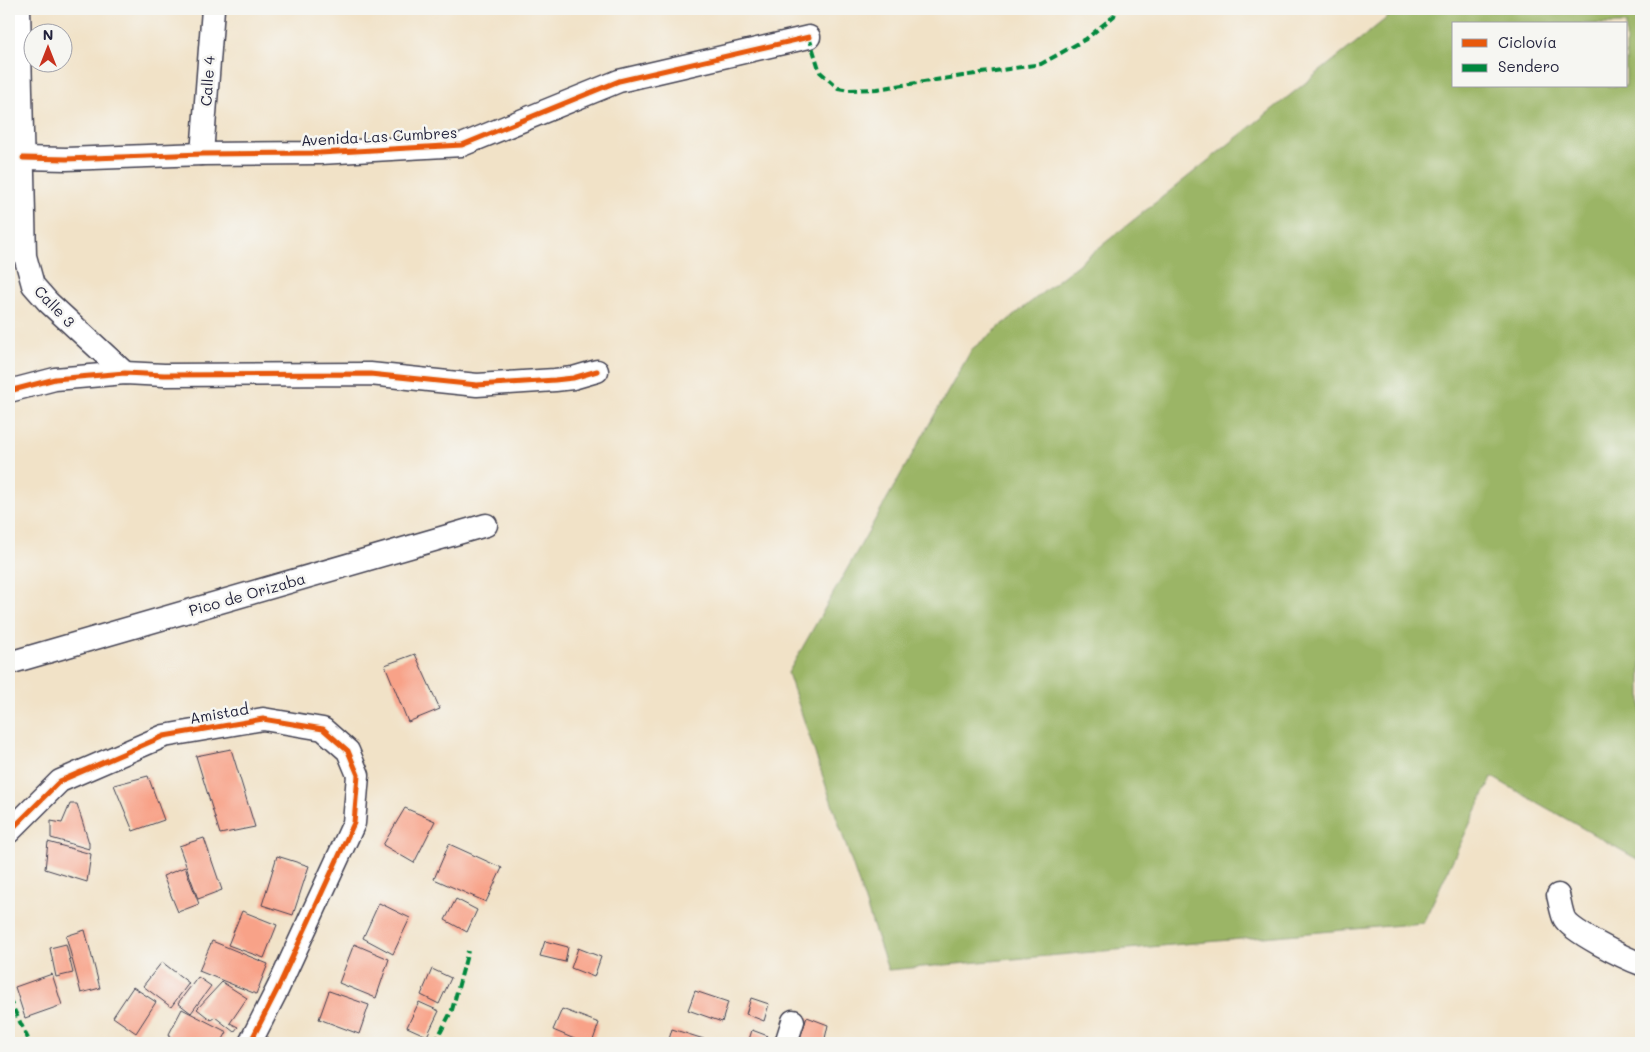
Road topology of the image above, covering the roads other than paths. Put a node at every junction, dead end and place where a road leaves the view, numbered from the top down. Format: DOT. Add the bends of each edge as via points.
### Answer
graph roads {
  1 [pos="19,9"];
  2 [pos="213,9"];
  3 [pos="809,37"];
  4 [pos="202,154"];
  5 [pos="23,158"];
  6 [pos="597,371"];
  7 [pos="125,373"];
  8 [pos="9,392"];
  9 [pos="486,525"];
  10 [pos="9,663"];
  11 [pos="9,832"];
  12 [pos="1558,895"];
  13 [pos="1641,964"];
  14 [pos="793,1021"];
  15 [pos="250,1043"];
  16 [pos="786,1043"];
  1 -- 5 [label="street, Calle 3"];
  2 -- 4 [label="street, Calle 4"];
  3 -- 4 [label="street, Avenida Las Cumbres" via="619,80 462,145 320,153"];
  4 -- 5 [label="street, Avenida Las Cumbres"];
  5 -- 7 [label="street, Calle 3" via="25,256 34,285"];
  6 -- 7 [label="street" via="555,380 477,385 370,374"];
  7 -- 8 [label="street" via="55,379"];
  9 -- 10 [label="street, Pico de Orizaba"];
  11 -- 15 [label="street, Amistad" via="60,781 164,736 263,719 323,729 348,750 358,775 354,823"];
  12 -- 13 [label="street" via="1564,919 1587,937"];
  14 -- 16 [label="street"];
}
